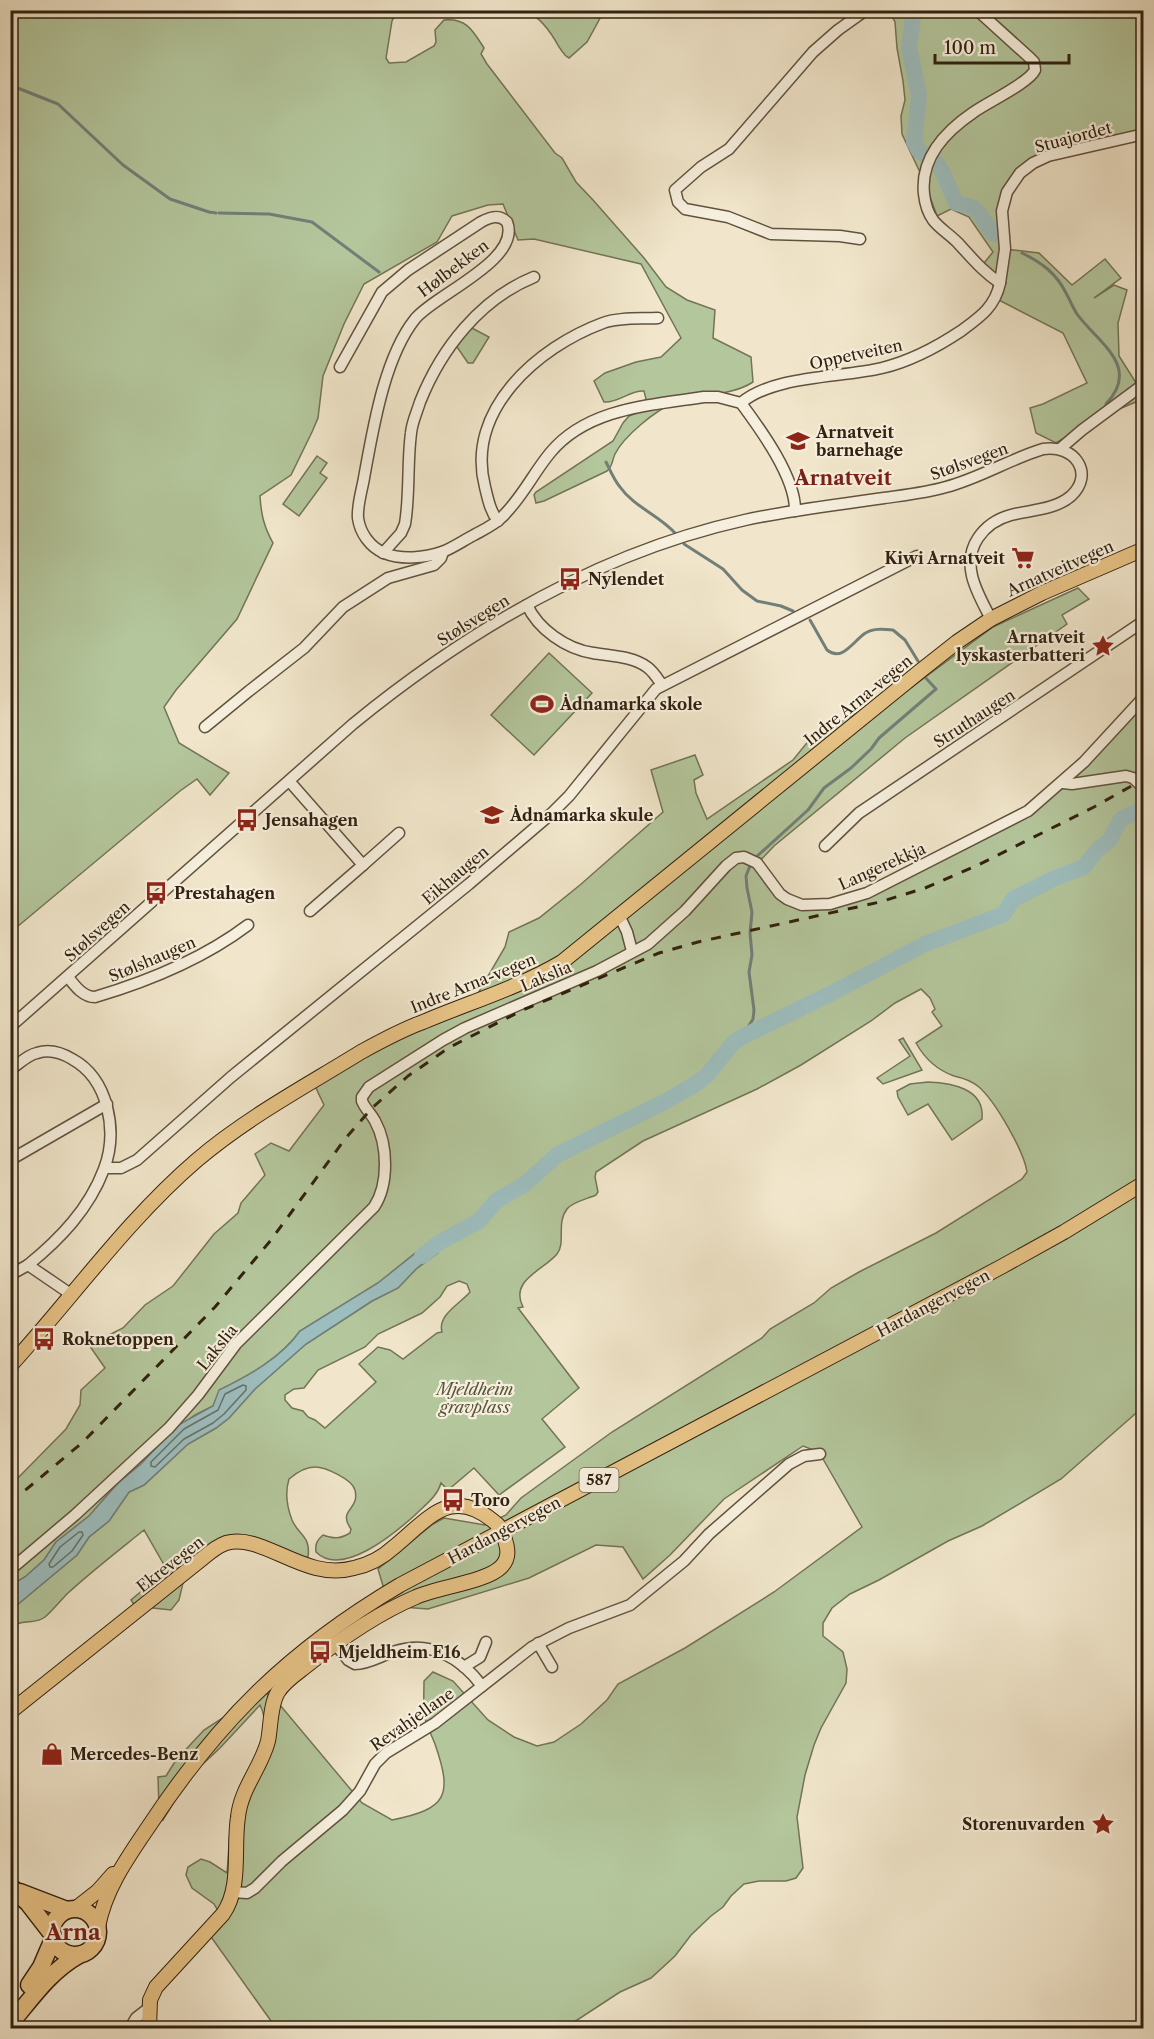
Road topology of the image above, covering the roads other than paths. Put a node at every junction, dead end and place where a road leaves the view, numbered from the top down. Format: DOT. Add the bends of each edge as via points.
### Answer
graph roads {
  1 [pos="866,10"];
  2 [pos="977,10"];
  3 [pos="1143,134"];
  4 [pos="860,239"];
  5 [pos="534,277"];
  6 [pos="1000,283"];
  7 [pos="658,318"];
  8 [pos="340,367"];
  9 [pos="1143,384"];
  10 [pos="741,403"];
  11 [pos="1061,448"];
  12 [pos="795,512"];
  13 [pos="498,521"];
  14 [pos="1143,549"];
  15 [pos="442,552"];
  16 [pos="383,553"];
  17 [pos="917,556"];
  18 [pos="527,605"];
  19 [pos="992,619"];
  20 [pos="1143,621"];
  21 [pos="662,685"];
  22 [pos="1143,697"];
  23 [pos="206,727"];
  24 [pos="290,782"];
  25 [pos="1063,783"];
  26 [pos="1143,788"];
  27 [pos="399,833"];
  28 [pos="825,846"];
  29 [pos="363,865"];
  30 [pos="310,911"];
  31 [pos="620,917"];
  32 [pos="248,926"];
  33 [pos="632,951"];
  34 [pos="68,977"];
  35 [pos="10,1027"];
  36 [pos="10,1070"];
  37 [pos="107,1104"];
  38 [pos="10,1160"];
  39 [pos="105,1168"];
  40 [pos="1143,1183"];
  41 [pos="28,1265"];
  42 [pos="10,1275"];
  43 [pos="72,1295"];
  44 [pos="10,1366"];
  45 [pos="820,1454"];
  46 [pos="10,1570"];
  47 [pos="486,1642"];
  48 [pos="538,1643"];
  49 [pos="336,1644"];
  50 [pos="464,1667"];
  51 [pos="552,1667"];
  52 [pos="482,1686"];
  53 [pos="10,1712"];
  54 [pos="125,1862"];
  55 [pos="13,1888"];
  56 [pos="233,1892"];
  57 [pos="71,1909"];
  58 [pos="98,1927"];
  59 [pos="52,1937"];
  60 [pos="79,1955"];
  61 [pos="149,2008"];
  62 [pos="10,2010"];
  63 [pos="10,2024"];
  64 [pos="130,2028"];
  65 [pos="149,2028"];
  1 -- 4 [label="street" via="813,52 729,149 675,190 685,209 721,215 771,234"];
  2 -- 6 [label="street" via="1034,62 1035,70 1028,79 957,124 943,139 928,161 924,190 933,220"];
  3 -- 6 [label="street, Stuajordet" via="1048,156 1020,173 1007,192 1002,211 1005,249"];
  5 -- 16 [label="street" via="512,287 483,310 437,365 411,431 405,524"];
  6 -- 10 [label="street, Oppetveiten" via="989,309 929,350 881,368 774,386"];
  7 -- 13 [label="street" via="619,320 596,327 544,355 510,388 488,424 481,455 481,473"];
  8 -- 16 [label="street, Hølbekken" via="376,298 388,286 487,218 500,217 507,222 507,241 499,254 417,316 390,366 358,511 364,535"];
  9 -- 11 [label="street"];
  10 -- 12 [label="street" via="793,490"];
  10 -- 13 [label="street" via="704,397 602,416 561,441"];
  11 -- 12 [label="street, Stølsvegen" via="1033,452 986,473 922,493"];
  11 -- 19 [label="street" via="1074,456 1079,465 1077,490 1051,506 1000,519 985,529 974,545 971,575"];
  12 -- 18 [label="street, Stølsvegen" via="743,521 664,544 603,567"];
  13 -- 15 [label="street"];
  14 -- 19 [label="main road, Arnatveitvegen"];
  15 -- 16 [label="street" via="403,557"];
  15 -- 23 [label="street" via="434,566 388,578 343,607 304,648"];
  17 -- 21 [label="street, Eikhaugen"];
  18 -- 21 [label="street" via="535,620 561,641 589,653 629,658 648,667"];
  18 -- 24 [label="street, Stølsvegen" via="388,695"];
  19 -- 31 [label="main road, Indre Arna-vegen" via="927,665"];
  20 -- 28 [label="street, Struthaugen" via="860,813"];
  21 -- 39 [label="street, Eikhaugen" via="569,796 473,881 231,1077 137,1160 122,1168"];
  22 -- 25 [label="street, Langerekkja"];
  24 -- 29 [label="street"];
  24 -- 34 [label="street, Stølsvegen"];
  25 -- 26 [label="street" via="1126,776"];
  25 -- 33 [label="street, Langerekkja" via="1013,820 885,885 844,901 802,905 787,899 758,863 740,857 726,866 665,931"];
  27 -- 29 [label="street"];
  29 -- 30 [label="street"];
  31 -- 33 [label="street"];
  31 -- 43 [label="main road, Indre Arna-vegen" via="542,974 384,1040 222,1140 159,1197"];
  32 -- 34 [label="street, Stølshaugen" via="188,962 95,997 83,993"];
  33 -- 46 [label="street, Lakslia" via="597,971 442,1040 369,1087 362,1101 381,1138 385,1170 382,1191 374,1207 236,1344 169,1428"];
  34 -- 35 [label="street, Stølsvegen"];
  36 -- 37 [label="street" via="40,1052 66,1055 89,1072"];
  37 -- 38 [label="street"];
  37 -- 39 [label="street" via="110,1131"];
  39 -- 41 [label="street" via="66,1231"];
  40 -- 54 [label="main road, Hardangervegen / 587" via="1012,1261 400,1585 350,1616 259,1688 226,1724 187,1770"];
  41 -- 42 [label="street"];
  41 -- 43 [label="street"];
  43 -- 44 [label="main road, Indre Arna-vegen"];
  45 -- 48 [label="street, Revahjellane" via="804,1456 789,1464 630,1605"];
  47 -- 50 [label="street" via="480,1657"];
  48 -- 51 [label="street"];
  48 -- 52 [label="street, Revahjellane"];
  49 -- 50 [label="street" via="355,1664 420,1647 441,1651"];
  49 -- 53 [label="main road, Ekrevegen" via="401,1604 492,1573 507,1558 508,1548 501,1531 485,1515 467,1507 446,1507 424,1520 383,1556 356,1568 336,1571 299,1564 254,1544 225,1544"];
  49 -- 56 [label="main road" via="291,1678 276,1697 266,1748 239,1807"];
  50 -- 52 [label="street"];
  52 -- 56 [label="street, Revahjellane" via="435,1723 380,1758 350,1803 255,1888 247,1893"];
  54 -- 57 [label="main road, Hardangervegen / 587" via="98,1891"];
  54 -- 58 [label="main road, Hardangervegen / 587"];
  55 -- 57 [label="highway"];
  55 -- 59 [label="highway"];
  56 -- 61 [label="main road" via="223,1914 156,1987"];
  57 -- 58 [label="highway" via="90,1914"];
  57 -- 59 [label="highway" via="55,1919"];
  58 -- 60 [label="highway" via="92,1948"];
  59 -- 60 [label="highway" via="64,1953"];
  59 -- 62 [label="highway" via="41,1968"];
  60 -- 63 [label="highway" via="47,1978"];
  61 -- 64 [label="street"];
  61 -- 65 [label="main road"];
}
